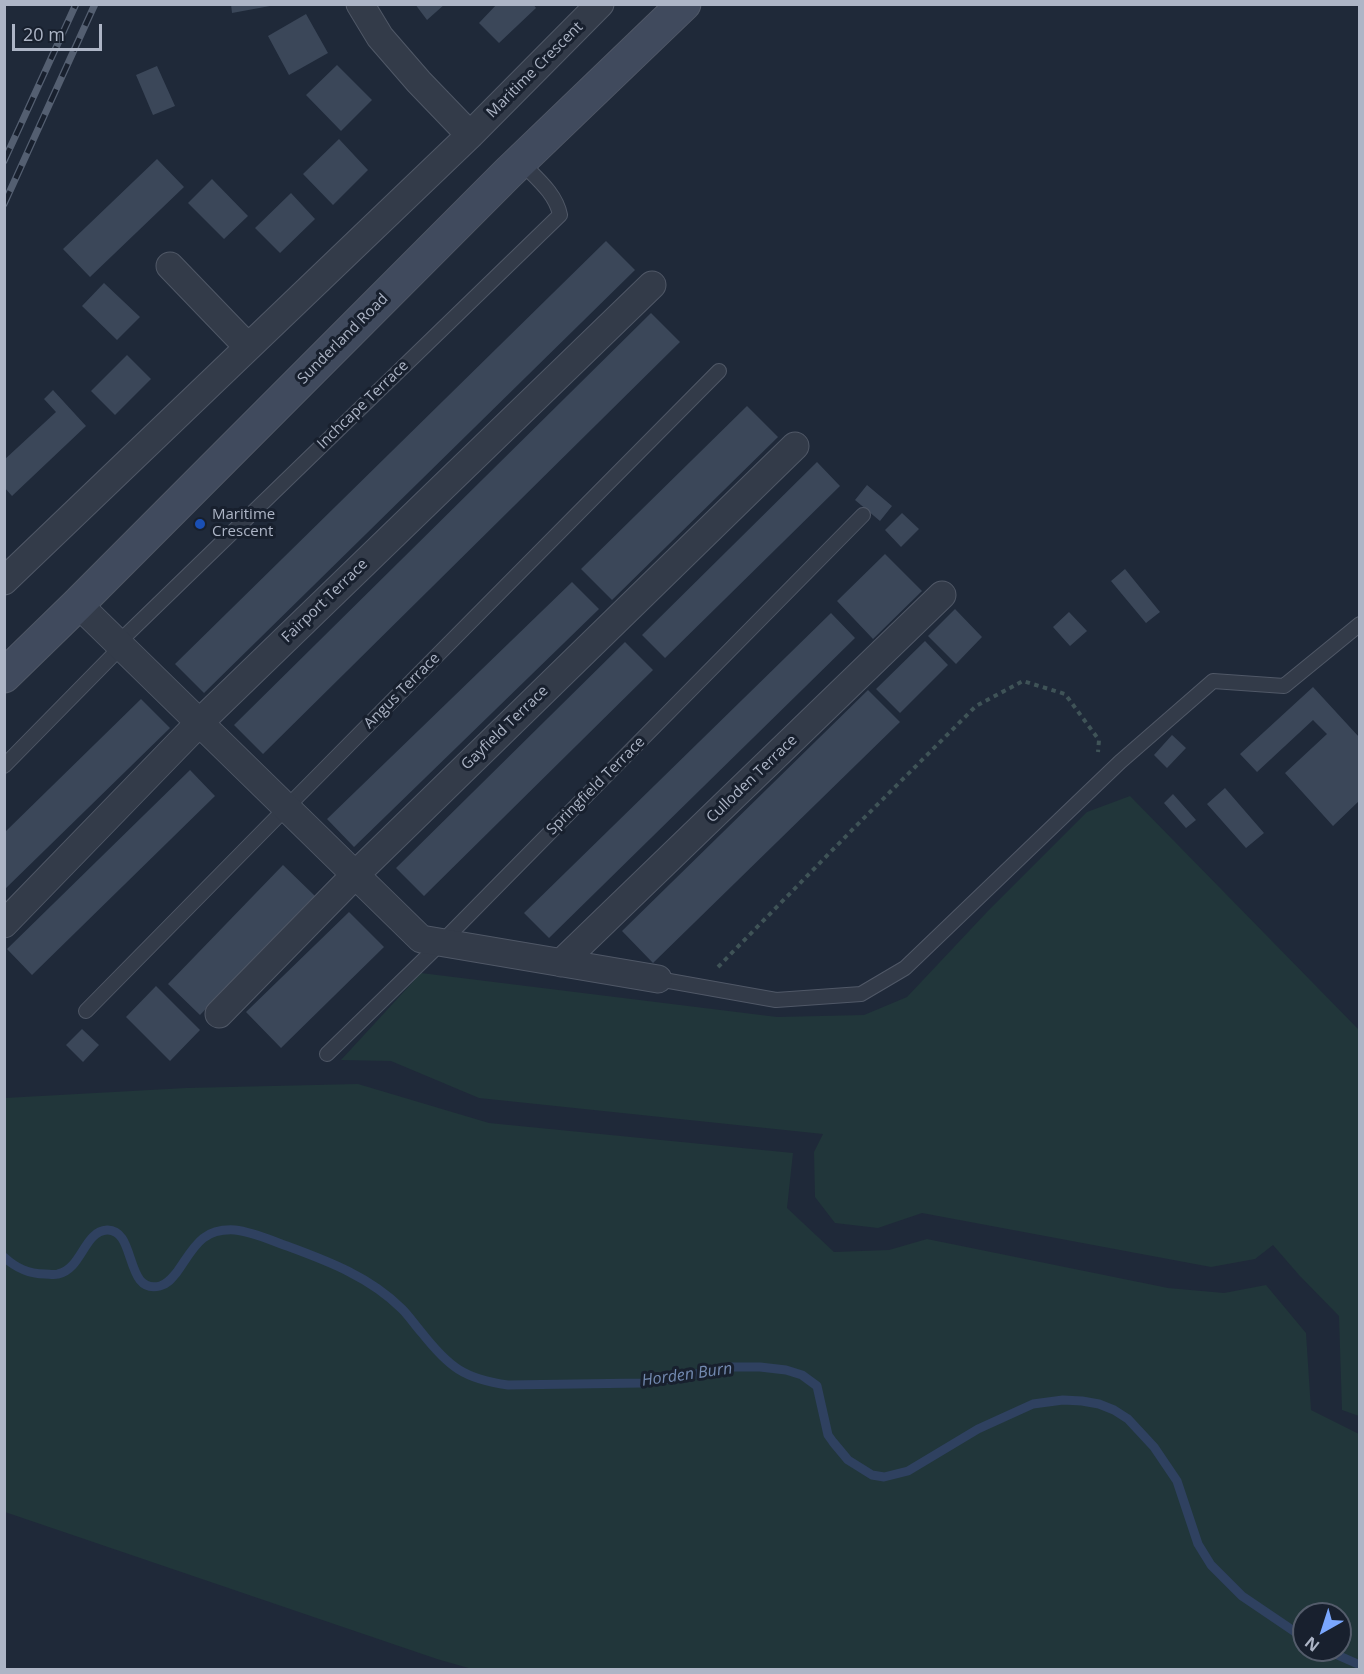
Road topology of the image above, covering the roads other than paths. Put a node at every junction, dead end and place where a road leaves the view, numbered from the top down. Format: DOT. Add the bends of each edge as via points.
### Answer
graph roads {
  1 [pos="360,4"];
  2 [pos="600,4"];
  3 [pos="684,4"];
  4 [pos="470,135"];
  5 [pos="520,161"];
  6 [pos="170,266"];
  7 [pos="652,285"];
  8 [pos="248,347"];
  9 [pos="719,371"];
  10 [pos="795,446"];
  11 [pos="863,515"];
  12 [pos="4,581"];
  13 [pos="942,595"];
  14 [pos="78,604"];
  15 [pos="1359,624"];
  16 [pos="119,645"];
  17 [pos="4,676"];
  18 [pos="199,723"];
  19 [pos="4,765"];
  20 [pos="286,808"];
  21 [pos="355,875"];
  22 [pos="4,924"];
  23 [pos="441,943"];
  24 [pos="561,963"];
  25 [pos="658,979"];
  26 [pos="87,1011"];
  27 [pos="219,1014"];
  28 [pos="327,1054"];
  1 -- 4 [label="street" via="380,37"];
  2 -- 4 [label="street, Maritime Crescent"];
  3 -- 5 [label="main road, Sunderland Road"];
  4 -- 8 [label="street, Maritime Crescent"];
  5 -- 14 [label="main road, Sunderland Road"];
  5 -- 16 [label="lane, Inchcape Terrace" via="547,189 558,204 560,215"];
  6 -- 8 [label="street"];
  7 -- 18 [label="street, Fairport Terrace"];
  8 -- 12 [label="street, Maritime Crescent"];
  9 -- 20 [label="lane, Angus Terrace"];
  10 -- 21 [label="street, Gayfield Terrace"];
  11 -- 23 [label="lane, Springfield Terrace"];
  13 -- 24 [label="street, Culloden Terrace"];
  14 -- 16 [label="street"];
  14 -- 17 [label="main road, Sunderland Road"];
  15 -- 25 [label="lane" via="1284,686 1213,681 1120,762 905,968 861,994 776,1000"];
  16 -- 18 [label="street"];
  16 -- 19 [label="lane, Inchcape Terrace"];
  18 -- 20 [label="street"];
  18 -- 22 [label="street, Fairport Terrace"];
  20 -- 21 [label="street"];
  20 -- 26 [label="lane, Angus Terrace"];
  21 -- 23 [label="street" via="421,939"];
  21 -- 27 [label="street, Gayfield Terrace"];
  23 -- 24 [label="street"];
  23 -- 28 [label="lane, Springfield Terrace"];
  24 -- 25 [label="street"];
}
